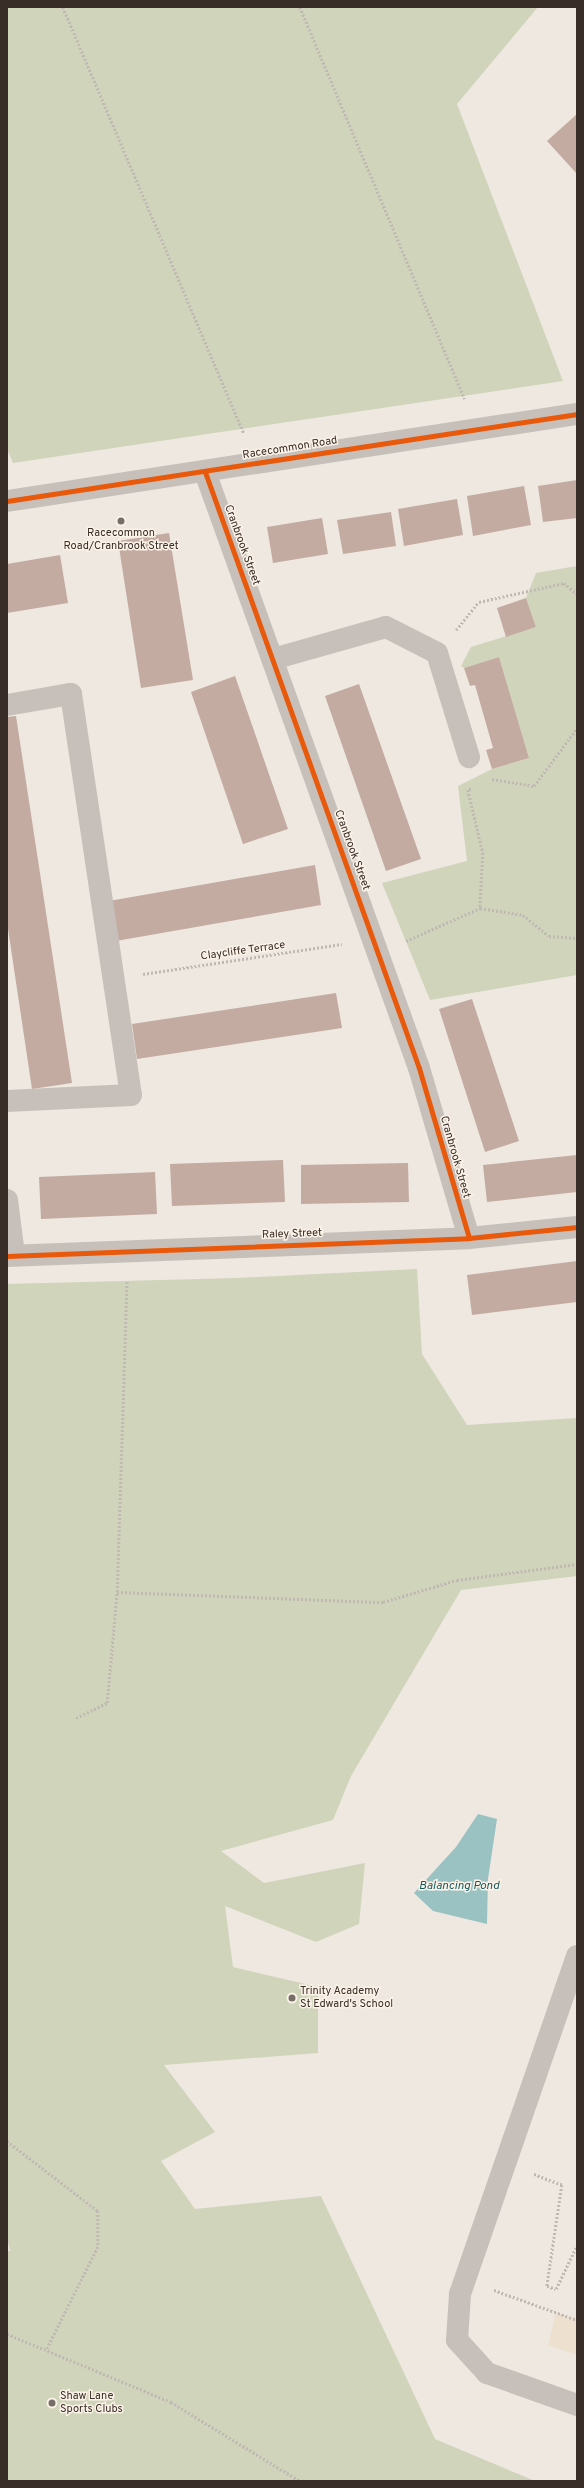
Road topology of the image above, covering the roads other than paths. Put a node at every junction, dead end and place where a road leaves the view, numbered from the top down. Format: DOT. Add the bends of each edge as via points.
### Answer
graph roads {
  1 [pos="577,414"];
  2 [pos="205,472"];
  3 [pos="7,501"];
  4 [pos="274,659"];
  5 [pos="7,705"];
  6 [pos="469,757"];
  7 [pos="7,1101"];
  8 [pos="7,1200"];
  9 [pos="577,1226"];
  10 [pos="469,1238"];
  11 [pos="11,1256"];
  12 [pos="577,1956"];
  13 [pos="577,2405"];
  1 -- 2 [label="street, Racecommon Road"];
  2 -- 3 [label="street, Racecommon Road"];
  2 -- 4 [label="street, Cranbrook Street"];
  4 -- 6 [label="street" via="386,627 437,652"];
  4 -- 10 [label="street, Cranbrook Street" via="418,1068"];
  5 -- 7 [label="street" via="71,694 131,1095"];
  8 -- 11 [label="street"];
  9 -- 10 [label="street, Raley Street"];
  10 -- 11 [label="street, Raley Street"];
  12 -- 13 [label="street" via="460,2294 457,2340 487,2373"];
}
